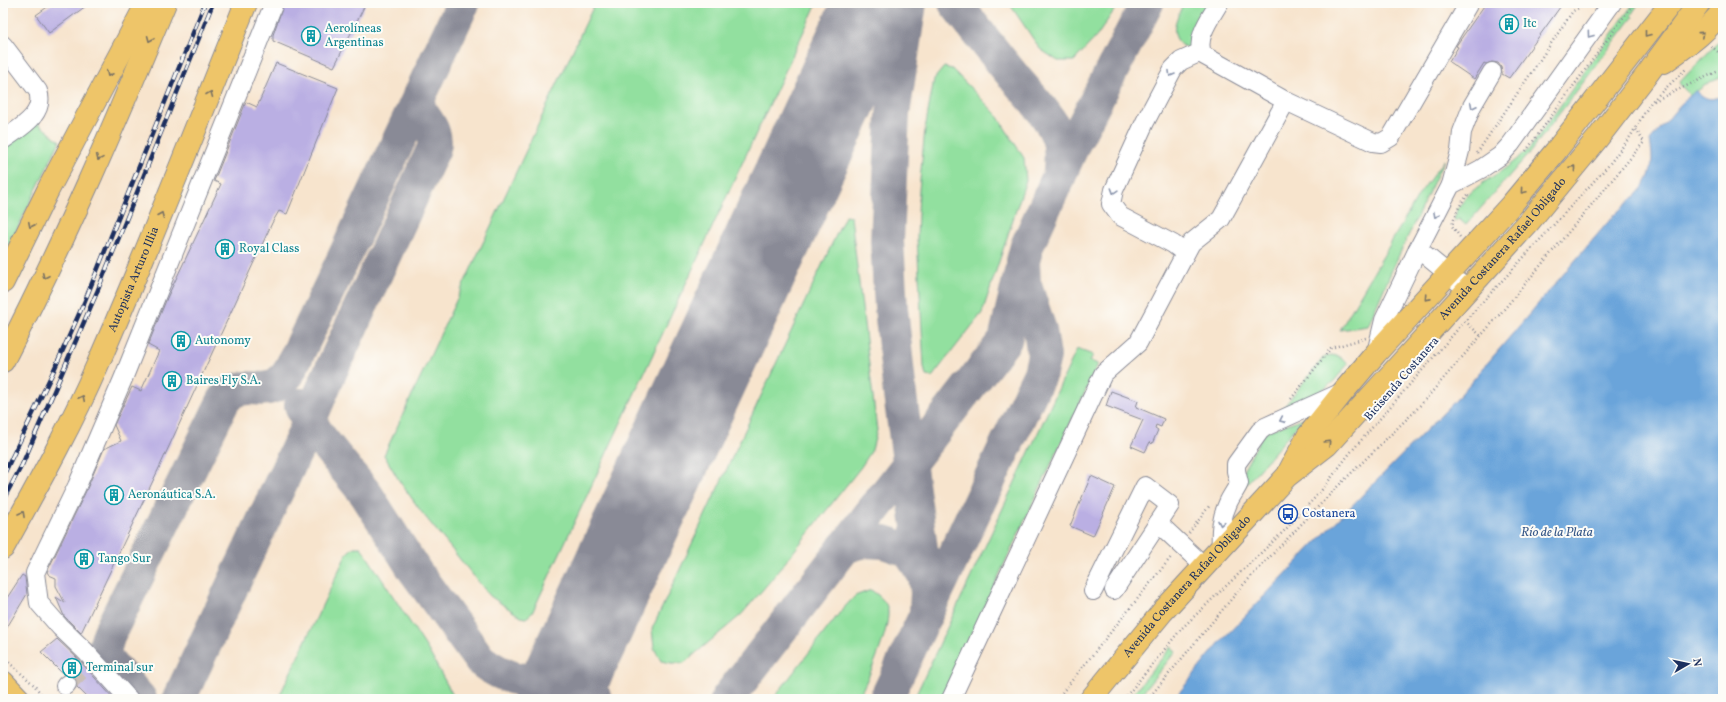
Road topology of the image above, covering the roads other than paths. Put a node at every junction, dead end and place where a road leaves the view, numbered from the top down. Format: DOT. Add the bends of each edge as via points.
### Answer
graph roads {
  1 [pos="147,3"];
  2 [pos="165,3"];
  3 [pos="246,3"];
  4 [pos="274,3"];
  5 [pos="1219,3"];
  6 [pos="1469,3"];
  7 [pos="1612,3"];
  8 [pos="1671,3"];
  9 [pos="1699,3"];
  10 [pos="1723,10"];
  11 [pos="3,45"];
  12 [pos="1201,52"];
  13 [pos="1492,72"];
  14 [pos="1648,73"];
  15 [pos="1286,101"];
  16 [pos="3,140"];
  17 [pos="1451,185"];
  18 [pos="1418,249"];
  19 [pos="1185,253"];
  20 [pos="1448,274"];
  21 [pos="3,282"];
  22 [pos="1468,290"];
  23 [pos="1376,353"];
  24 [pos="3,361"];
  25 [pos="1343,392"];
  26 [pos="1287,476"];
  27 [pos="1158,523"];
  28 [pos="3,548"];
  29 [pos="1221,548"];
  30 [pos="1204,566"];
  31 [pos="1093,590"];
  32 [pos="1114,590"];
  33 [pos="3,682"];
  34 [pos="20,699"];
  35 [pos="129,699"];
  36 [pos="950,699"];
  37 [pos="1091,699"];
  1 -- 21 [label="main road, one-way" via="48,190"];
  2 -- 24 [label="main road, one-way" via="80,200"];
  28 -- 3 [label="main road, Autopista Arturo Illia, one-way" via="47,470 97,367 172,190"];
  4 -- 35 [label="lane" via="120,386 36,572 39,603"];
  5 -- 12 [label="lane" via="1202,38"];
  6 -- 15 [label="lane" via="1391,137 1386,141 1373,142"];
  7 -- 17 [label="lane, one-way" via="1511,144 1500,156 1481,169"];
  8 -- 20 [label="main road, Avenida Costanera Rafael Obligado, one-way" via="1555,152"];
  9 -- 14 [label="main road, Avenida Costanera Rafael Obligado"];
  14 -- 10 [label="main road, one-way" via="1699,37"];
  11 -- 16 [label="lane" via="38,91 40,99 36,113 30,120"];
  12 -- 15 [label="lane"];
  12 -- 19 [label="lane, one-way" via="1181,61 1173,69 1142,129 1114,190 1111,204 1120,216"];
  13 -- 17 [label="lane, one-way" via="1472,106 1462,132"];
  22 -- 14 [label="main road, Avenida Costanera Rafael Obligado, one-way" via="1559,186"];
  15 -- 19 [label="lane" via="1221,219 1191,243"];
  17 -- 18 [label="lane, one-way"];
  18 -- 20 [label="lane"];
  18 -- 23 [label="lane" via="1384,320"];
  19 -- 36 [label="lane" via="1138,343 1103,374"];
  20 -- 22 [label="lane"];
  20 -- 23 [label="main road, Avenida Costanera Rafael Obligado, one-way"];
  26 -- 22 [label="main road, Avenida Costanera Rafael Obligado, one-way" via="1327,445"];
  23 -- 25 [label="main road, Avenida Costanera Rafael Obligado"];
  25 -- 26 [label="main road, Avenida Costanera Rafael Obligado" via="1308,436"];
  25 -- 29 [label="lane, one-way" via="1260,431 1236,464 1239,483 1228,502 1222,520"];
  26 -- 29 [label="main road, Avenida Costanera Rafael Obligado"];
  27 -- 30 [label="lane"];
  27 -- 31 [label="lane" via="1170,505 1145,486"];
  27 -- 32 [label="lane"];
  29 -- 30 [label="main road, Avenida Costanera Rafael Obligado"];
  30 -- 37 [label="main road, Avenida Costanera Rafael Obligado" via="1163,611"];
  33 -- 34 [label="main road"];
}
